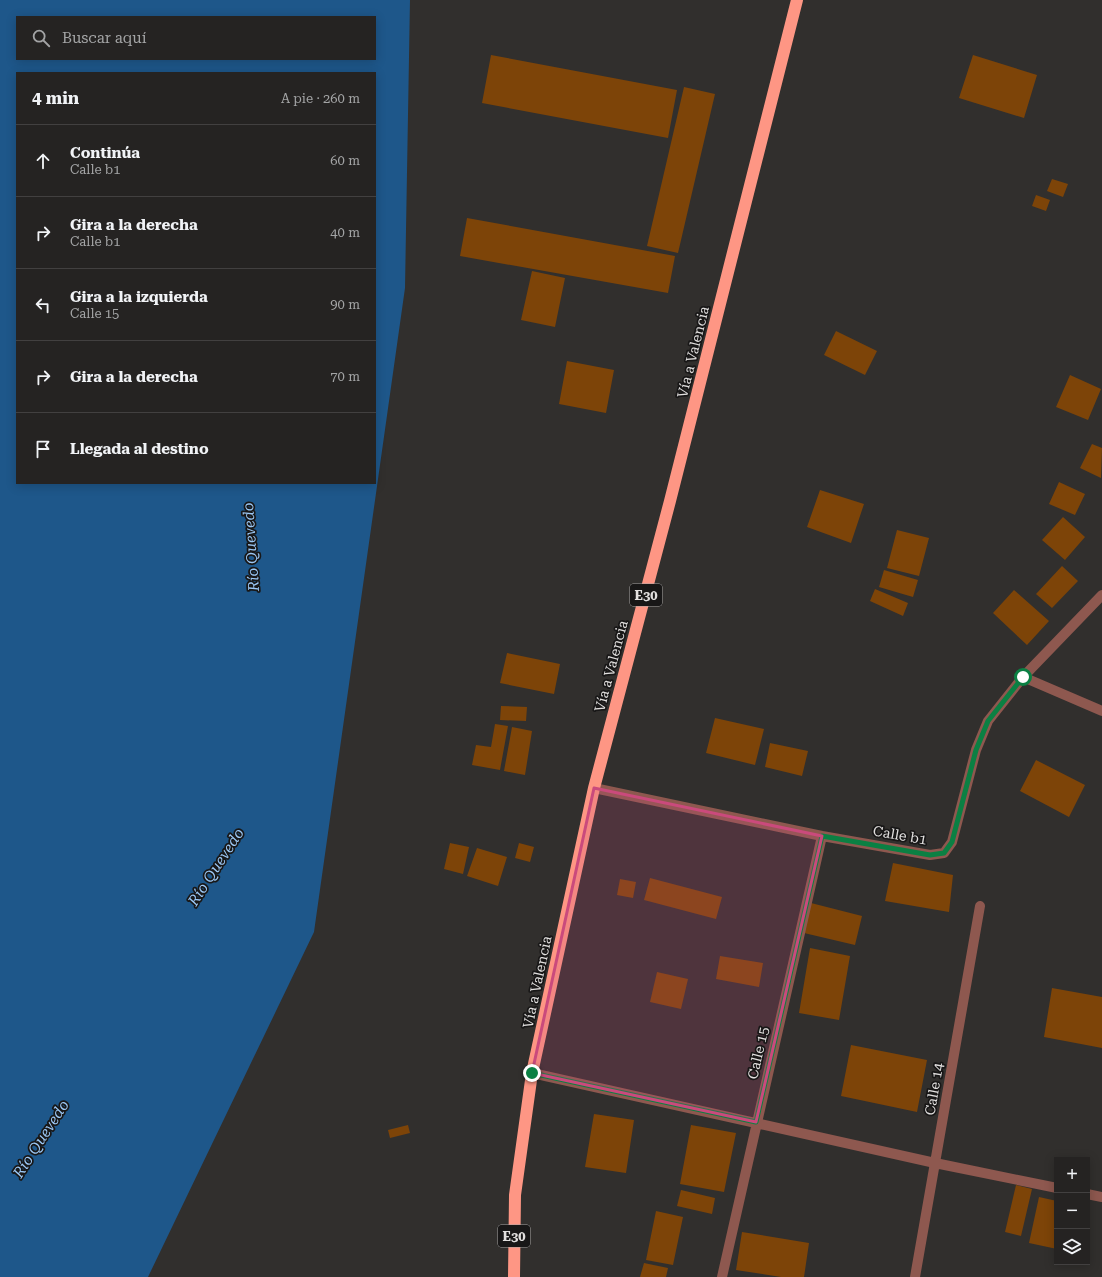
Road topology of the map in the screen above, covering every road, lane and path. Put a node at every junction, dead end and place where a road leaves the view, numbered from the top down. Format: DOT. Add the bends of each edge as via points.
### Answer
graph roads {
  1 [pos="797,0"];
  2 [pos="1102,595"];
  3 [pos="1023,677"];
  4 [pos="1102,711"];
  5 [pos="594,788"];
  6 [pos="822,836"];
  7 [pos="980,906"];
  8 [pos="532,1073"];
  9 [pos="756,1122"];
  10 [pos="935,1163"];
  11 [pos="1054,1187"];
  12 [pos="1090,1194"];
  13 [pos="1102,1196"];
  14 [pos="514,1277"];
  15 [pos="722,1277"];
  16 [pos="915,1277"];
  1 -- 5 [label="highway, Vía a Valencia / E30"];
  2 -- 3 [label="street, Calle b1"];
  3 -- 4 [label="street"];
  3 -- 6 [label="street, Calle b1" via="988,721 976,750 952,842 944,853 930,855"];
  5 -- 6 [label="street, Calle b1"];
  5 -- 8 [label="highway, Vía a Valencia / E30"];
  6 -- 9 [label="street, Calle 15"];
  7 -- 10 [label="street, Calle 14"];
  8 -- 9 [label="street"];
  8 -- 14 [label="highway, Vía a Valencia / E30" via="515,1195"];
  9 -- 10 [label="street"];
  9 -- 15 [label="street, Calle 15"];
  10 -- 11 [label="street"];
  10 -- 16 [label="street, Calle 14"];
  12 -- 13 [label="street"];
}
